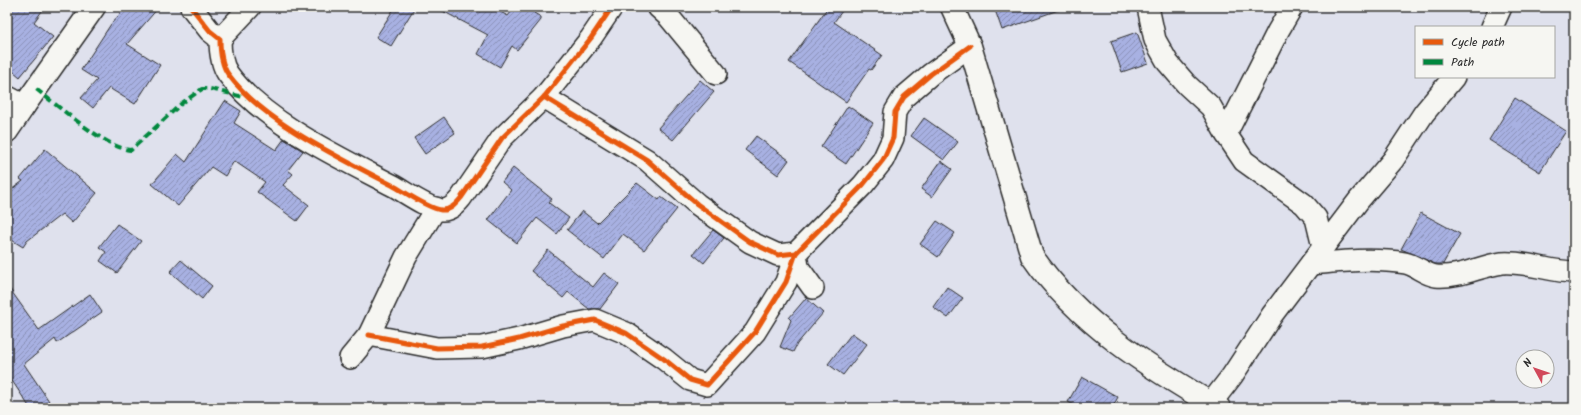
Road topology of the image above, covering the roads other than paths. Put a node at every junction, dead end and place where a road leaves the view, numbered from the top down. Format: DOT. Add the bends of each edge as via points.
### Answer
graph roads {
  1 [pos="94,7"];
  2 [pos="191,7"];
  3 [pos="250,7"];
  4 [pos="612,7"];
  5 [pos="658,7"];
  6 [pos="952,7"];
  7 [pos="1148,7"];
  8 [pos="1292,7"];
  9 [pos="1501,7"];
  10 [pos="1492,26"];
  11 [pos="220,39"];
  12 [pos="970,46"];
  13 [pos="716,74"];
  14 [pos="1453,78"];
  15 [pos="544,97"];
  16 [pos="16,102"];
  17 [pos="7,131"];
  18 [pos="1226,134"];
  19 [pos="436,208"];
  20 [pos="1323,247"];
  21 [pos="796,253"];
  22 [pos="1311,264"];
  23 [pos="1574,272"];
  24 [pos="813,288"];
  25 [pos="369,335"];
  26 [pos="350,358"];
  27 [pos="1215,406"];
  1 -- 16 [label="street"];
  2 -- 11 [label="street" via="210,31"];
  3 -- 11 [label="street"];
  4 -- 15 [label="street"];
  5 -- 13 [label="street"];
  6 -- 12 [label="street"];
  7 -- 18 [label="street" via="1155,40 1168,63 1211,107"];
  8 -- 18 [label="street"];
  9 -- 10 [label="street"];
  11 -- 19 [label="street" via="221,56 227,73 250,99 276,120 346,161"];
  12 -- 21 [label="street" via="904,97 895,112 893,138 883,160 863,185"];
  12 -- 27 [label="street" via="1032,256 1064,298 1120,345"];
  14 -- 20 [label="street" via="1424,113 1393,160"];
  15 -- 19 [label="street" via="502,138 454,206 442,210"];
  15 -- 21 [label="street" via="647,160 697,204 750,242 778,255"];
  16 -- 17 [label="street"];
  18 -- 20 [label="street" via="1244,161 1304,204 1316,218"];
  19 -- 25 [label="street" via="406,257"];
  20 -- 22 [label="street"];
  21 -- 24 [label="street" via="798,267"];
  21 -- 25 [label="street" via="786,282 755,332 707,385 690,380 626,333 595,320 482,347 437,348"];
  22 -- 23 [label="street" via="1390,261 1407,264 1435,276 1451,276 1501,264 1521,263 1562,272"];
  22 -- 27 [label="street" via="1272,315"];
  25 -- 26 [label="street"];
}
